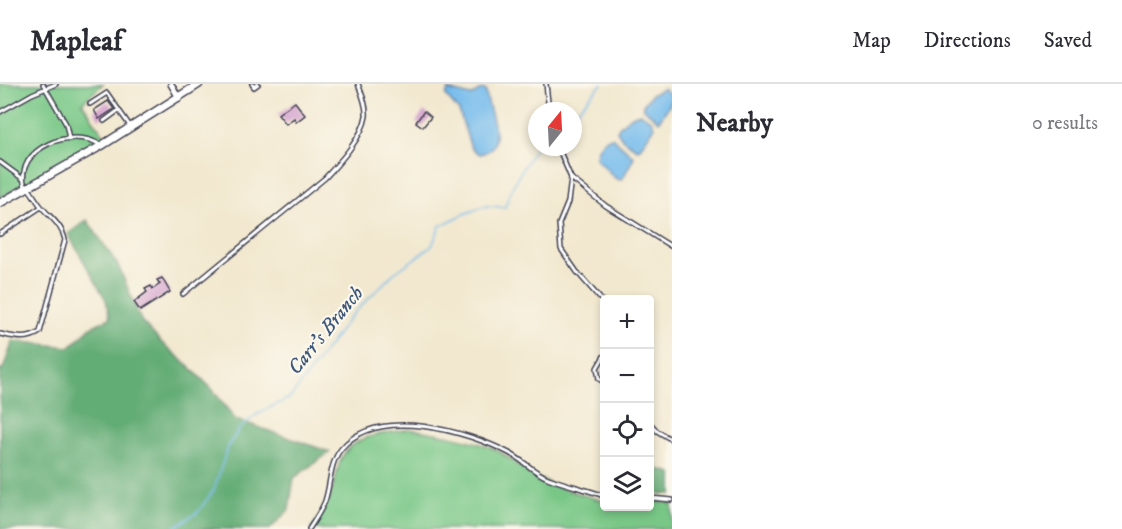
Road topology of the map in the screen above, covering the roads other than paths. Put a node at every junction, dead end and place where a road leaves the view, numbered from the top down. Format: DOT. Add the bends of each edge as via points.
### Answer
graph roads {
  1 [pos="43,84"];
  2 [pos="56,84"];
  3 [pos="171,84"];
  4 [pos="199,84"];
  5 [pos="252,84"];
  6 [pos="258,84"];
  7 [pos="358,84"];
  8 [pos="546,84"];
  9 [pos="46,89"];
  10 [pos="178,98"];
  11 [pos="548,102"];
  12 [pos="90,104"];
  13 [pos="119,110"];
  14 [pos="0,112"];
  15 [pos="104,121"];
  16 [pos="131,127"];
  17 [pos="69,139"];
  18 [pos="101,146"];
  19 [pos="562,156"];
  20 [pos="0,162"];
  21 [pos="571,178"];
  22 [pos="22,179"];
  23 [pos="27,188"];
  24 [pos="0,202"];
  25 [pos="41,207"];
  26 [pos="0,234"];
  27 [pos="672,247"];
  28 [pos="183,294"];
  29 [pos="600,298"];
  30 [pos="0,334"];
  31 [pos="600,363"];
  32 [pos="600,380"];
  33 [pos="654,428"];
  34 [pos="672,440"];
  35 [pos="600,495"];
  36 [pos="654,498"];
  37 [pos="672,500"];
  38 [pos="309,529"];
  1 -- 9 [label="lane"];
  2 -- 9 [label="lane"];
  3 -- 10 [label="street"];
  4 -- 10 [label="street"];
  5 -- 6 [label="lane"];
  7 -- 28 [label="lane" via="366,115 344,156 325,178"];
  8 -- 11 [label="lane"];
  9 -- 14 [label="lane"];
  9 -- 17 [label="lane" via="66,124"];
  10 -- 16 [label="street"];
  12 -- 13 [label="lane" via="107,93"];
  13 -- 15 [label="lane"];
  13 -- 16 [label="lane"];
  16 -- 18 [label="street"];
  17 -- 18 [label="lane" via="92,140"];
  17 -- 22 [label="lane" via="34,153"];
  18 -- 23 [label="street"];
  19 -- 21 [label="lane"];
  20 -- 22 [label="lane"];
  21 -- 27 [label="lane" via="606,206"];
  21 -- 29 [label="lane" via="568,202 559,224 561,249"];
  22 -- 23 [label="lane"];
  23 -- 24 [label="street"];
  23 -- 25 [label="lane"];
  25 -- 26 [label="lane"];
  25 -- 30 [label="lane" via="54,218 65,240 40,332 18,338"];
  31 -- 32 [label="lane"];
  33 -- 34 [label="lane"];
  35 -- 38 [label="lane" via="548,478 492,445 437,428 389,425 367,431 341,449 333,463 325,501"];
  36 -- 37 [label="lane"];
}
